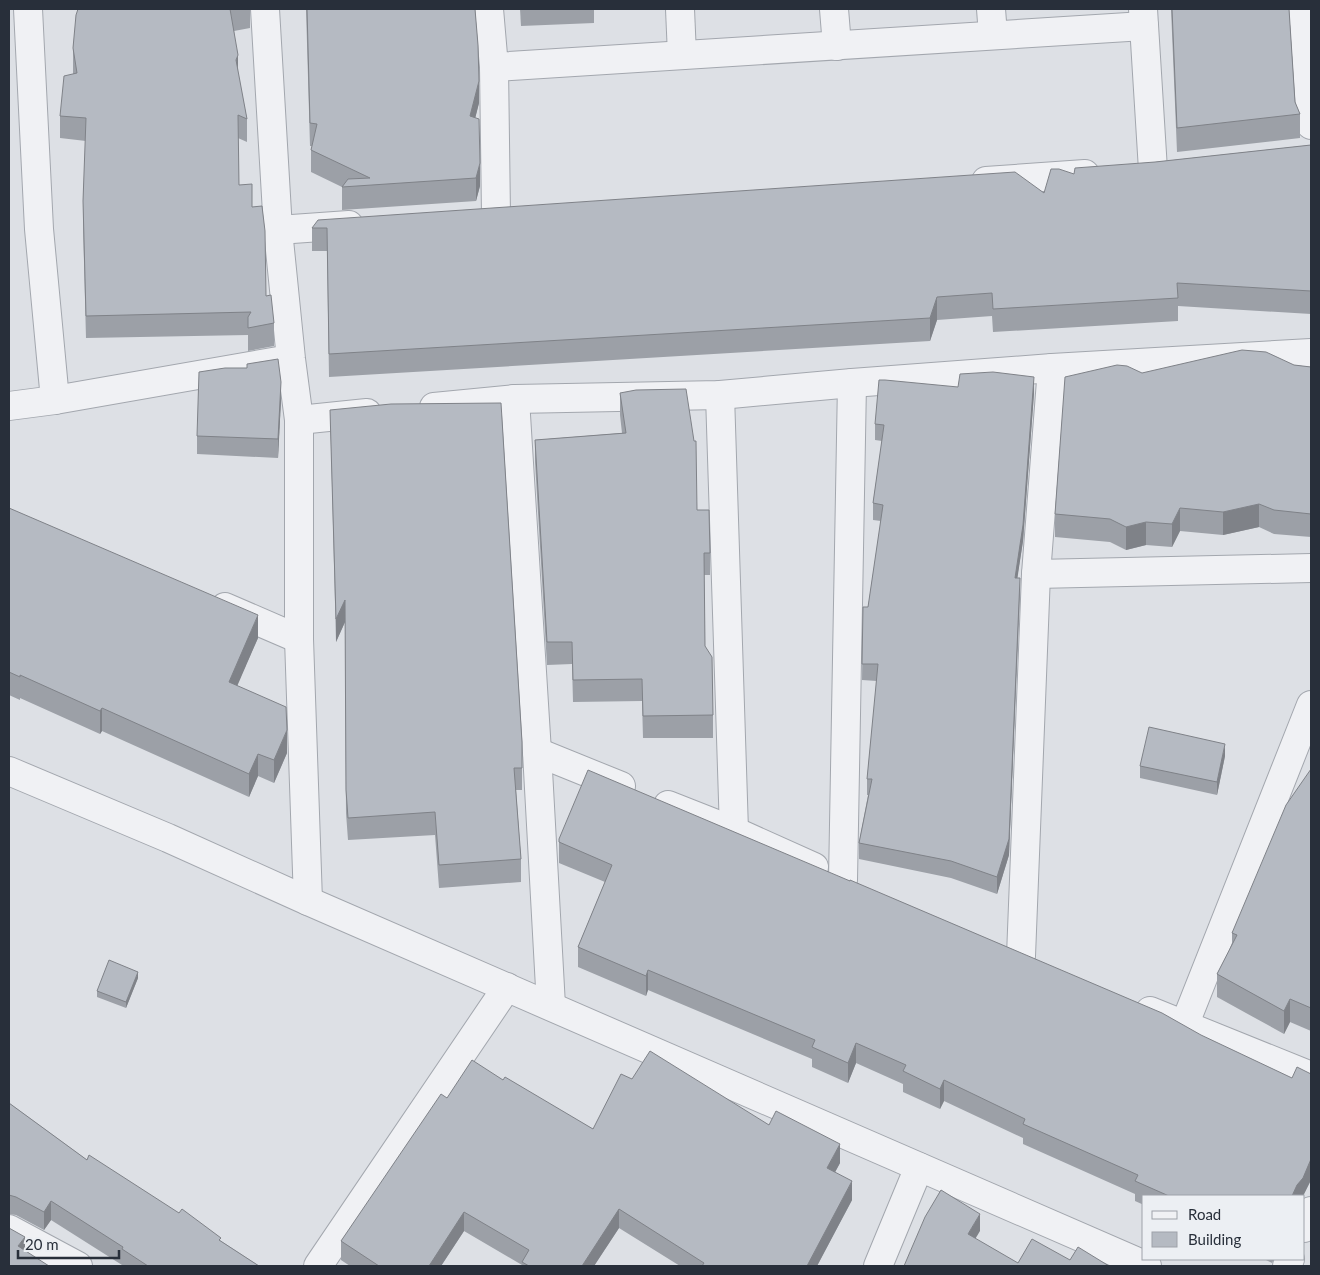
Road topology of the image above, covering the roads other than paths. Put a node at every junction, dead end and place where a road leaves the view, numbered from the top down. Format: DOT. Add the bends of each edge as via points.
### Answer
graph roads {
  1 [pos="28,9"];
  2 [pos="265,9"];
  3 [pos="489,9"];
  4 [pos="680,9"];
  5 [pos="834,9"];
  6 [pos="991,9"];
  7 [pos="1303,9"];
  8 [pos="1144,17"];
  9 [pos="993,36"];
  10 [pos="837,46"];
  11 [pos="682,55"];
  12 [pos="494,67"];
  13 [pos="1311,124"];
  14 [pos="964,183"];
  15 [pos="496,215"];
  16 [pos="377,223"];
  17 [pos="278,230"];
  18 [pos="1311,353"];
  19 [pos="291,358"];
  20 [pos="1052,368"];
  21 [pos="852,383"];
  22 [pos="720,395"];
  23 [pos="515,399"];
  24 [pos="55,400"];
  25 [pos="9,406"];
  26 [pos="299,420"];
  27 [pos="1311,568"];
  28 [pos="1036,574"];
  29 [pos="199,596"];
  30 [pos="299,639"];
  31 [pos="1311,705"];
  32 [pos="537,752"];
  33 [pos="9,771"];
  34 [pos="734,831"];
  35 [pos="308,900"];
  36 [pos="995,945"];
  37 [pos="507,987"];
  38 [pos="1130,1002"];
  39 [pos="551,1006"];
  40 [pos="1184,1026"];
  41 [pos="1311,1076"];
  42 [pos="919,1167"];
  43 [pos="1311,1211"];
  44 [pos="1305,1226"];
  45 [pos="9,1229"];
  46 [pos="321,1265"];
  47 [pos="78,1266"];
  48 [pos="878,1266"];
  49 [pos="1147,1266"];
  1 -- 24 [label="street" via="39,229"];
  2 -- 17 [label="street"];
  3 -- 12 [label="street"];
  4 -- 11 [label="street"];
  5 -- 10 [label="street"];
  6 -- 9 [label="street"];
  7 -- 13 [label="street"];
  8 -- 9 [label="street"];
  8 -- 14 [label="street" via="1143,170"];
  9 -- 10 [label="street"];
  10 -- 11 [label="street"];
  11 -- 12 [label="street"];
  12 -- 15 [label="street"];
  16 -- 17 [label="street"];
  17 -- 19 [label="street"];
  18 -- 20 [label="street"];
  19 -- 24 [label="street"];
  19 -- 26 [label="street"];
  20 -- 21 [label="street"];
  20 -- 28 [label="street"];
  21 -- 22 [label="street"];
  21 -- 34 [label="street" via="852,884"];
  22 -- 23 [label="street"];
  22 -- 34 [label="street"];
  23 -- 26 [label="street"];
  23 -- 32 [label="street"];
  24 -- 25 [label="street"];
  26 -- 30 [label="street"];
  27 -- 28 [label="street"];
  28 -- 36 [label="street" via="1030,960"];
  29 -- 30 [label="street"];
  30 -- 35 [label="street"];
  31 -- 40 [label="street"];
  32 -- 34 [label="street"];
  32 -- 39 [label="street"];
  33 -- 35 [label="street"];
  35 -- 37 [label="street"];
  37 -- 39 [label="street"];
  37 -- 46 [label="street"];
  38 -- 40 [label="street"];
  39 -- 42 [label="street"];
  40 -- 41 [label="street"];
  42 -- 48 [label="street"];
  42 -- 49 [label="street"];
  43 -- 44 [label="street"];
  45 -- 47 [label="street"];
}
